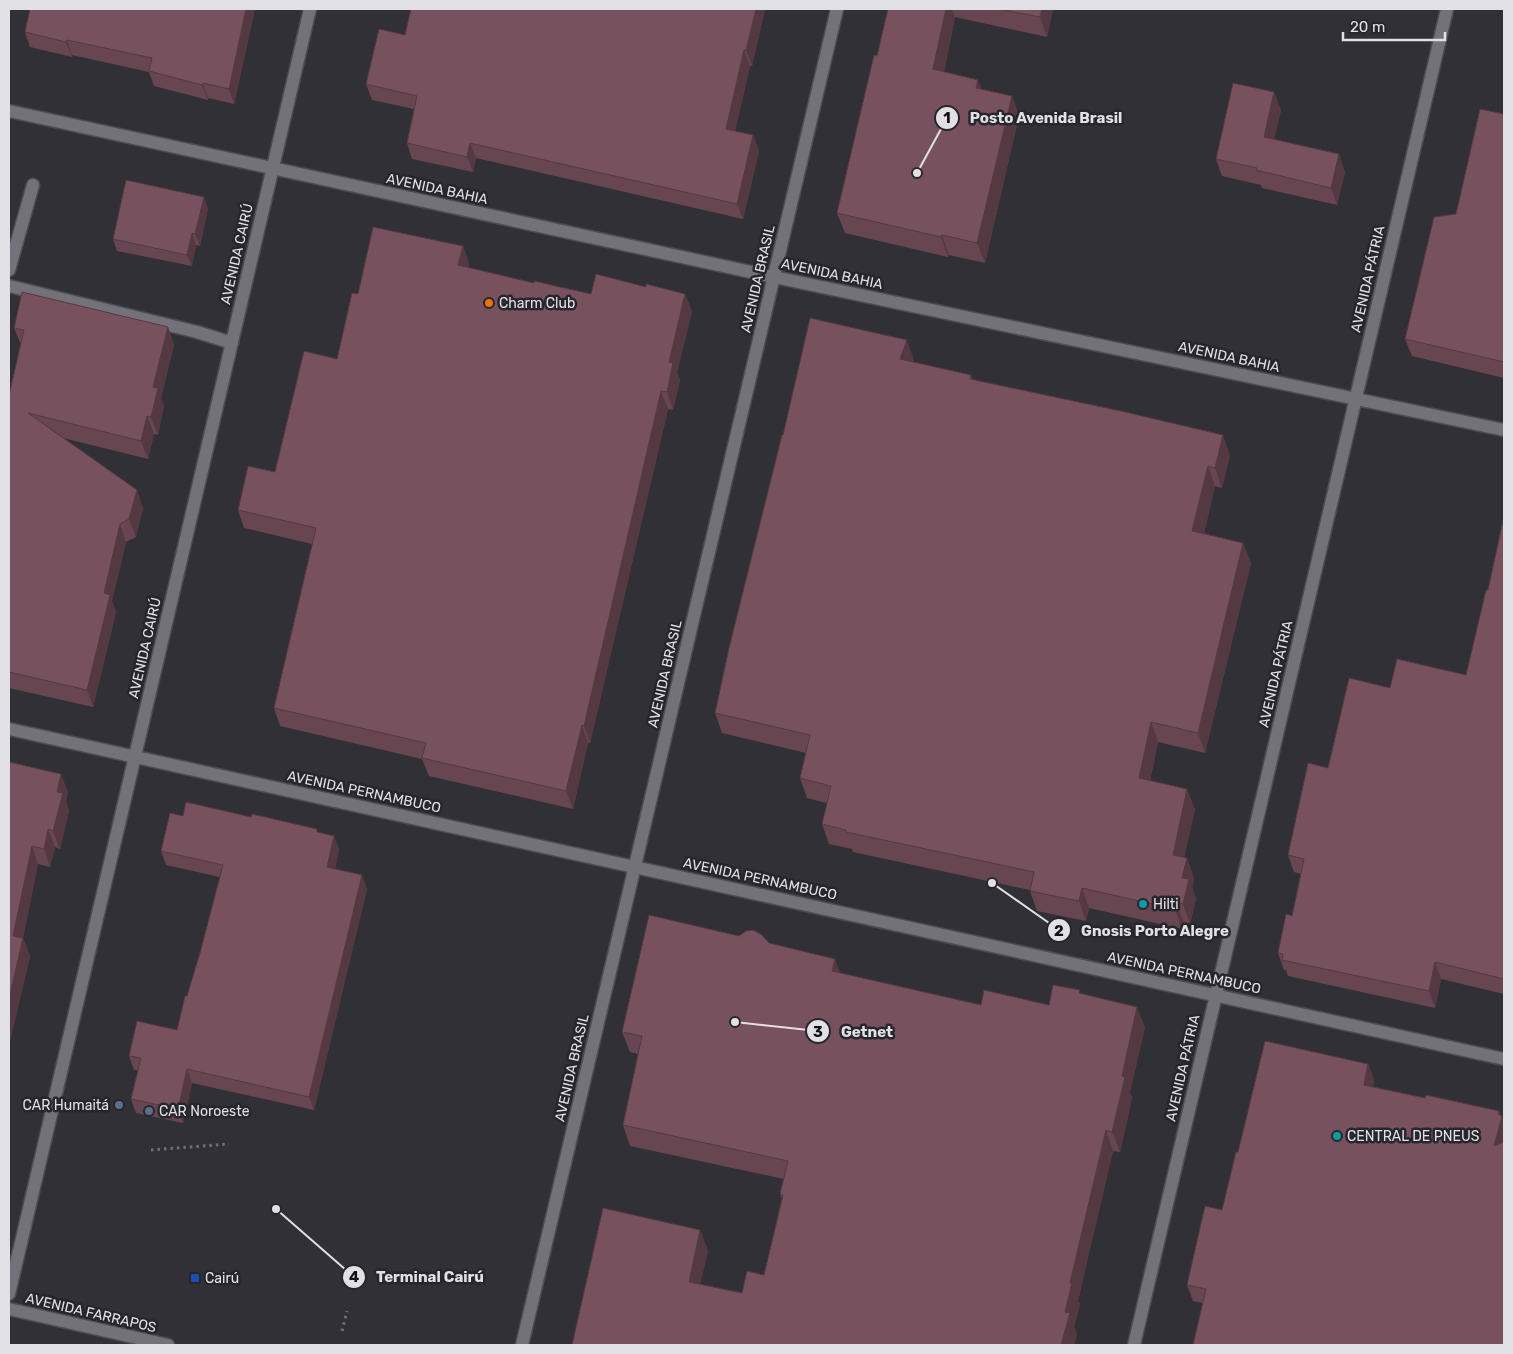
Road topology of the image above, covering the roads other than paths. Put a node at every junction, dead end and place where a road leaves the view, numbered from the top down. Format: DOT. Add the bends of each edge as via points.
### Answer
graph roads {
  1 [pos="310,9"];
  2 [pos="837,9"];
  3 [pos="1447,9"];
  4 [pos="9,111"];
  5 [pos="273,168"];
  6 [pos="33,185"];
  7 [pos="9,270"];
  8 [pos="774,277"];
  9 [pos="9,286"];
  10 [pos="232,343"];
  11 [pos="1356,398"];
  12 [pos="1504,430"];
  13 [pos="9,729"];
  14 [pos="135,757"];
  15 [pos="634,867"];
  16 [pos="1216,995"];
  17 [pos="1504,1059"];
  18 [pos="9,1294"];
  19 [pos="9,1309"];
  20 [pos="168,1345"];
  21 [pos="522,1345"];
  22 [pos="1134,1345"];
  1 -- 5 [label="street, AVENIDA CAIRÚ"];
  2 -- 8 [label="street, AVENIDA BRASIL"];
  3 -- 11 [label="street, AVENIDA PÁTRIA"];
  4 -- 5 [label="street, AVENIDA BAHIA"];
  5 -- 8 [label="street, AVENIDA BAHIA"];
  5 -- 10 [label="street, AVENIDA CAIRÚ"];
  6 -- 7 [label="street"];
  8 -- 11 [label="street, AVENIDA BAHIA"];
  8 -- 15 [label="street, AVENIDA BRASIL"];
  9 -- 10 [label="street"];
  10 -- 14 [label="street, AVENIDA CAIRÚ"];
  11 -- 12 [label="street, AVENIDA BAHIA"];
  11 -- 16 [label="street, AVENIDA PÁTRIA"];
  13 -- 14 [label="street, AVENIDA PERNAMBUCO"];
  14 -- 15 [label="street, AVENIDA PERNAMBUCO"];
  14 -- 18 [label="street, AVENIDA CAIRÚ"];
  15 -- 16 [label="street, AVENIDA PERNAMBUCO"];
  15 -- 21 [label="street, AVENIDA BRASIL"];
  16 -- 17 [label="street, AVENIDA PERNAMBUCO"];
  16 -- 22 [label="street, AVENIDA PÁTRIA"];
  19 -- 20 [label="street, AVENIDA FARRAPOS"];
}
